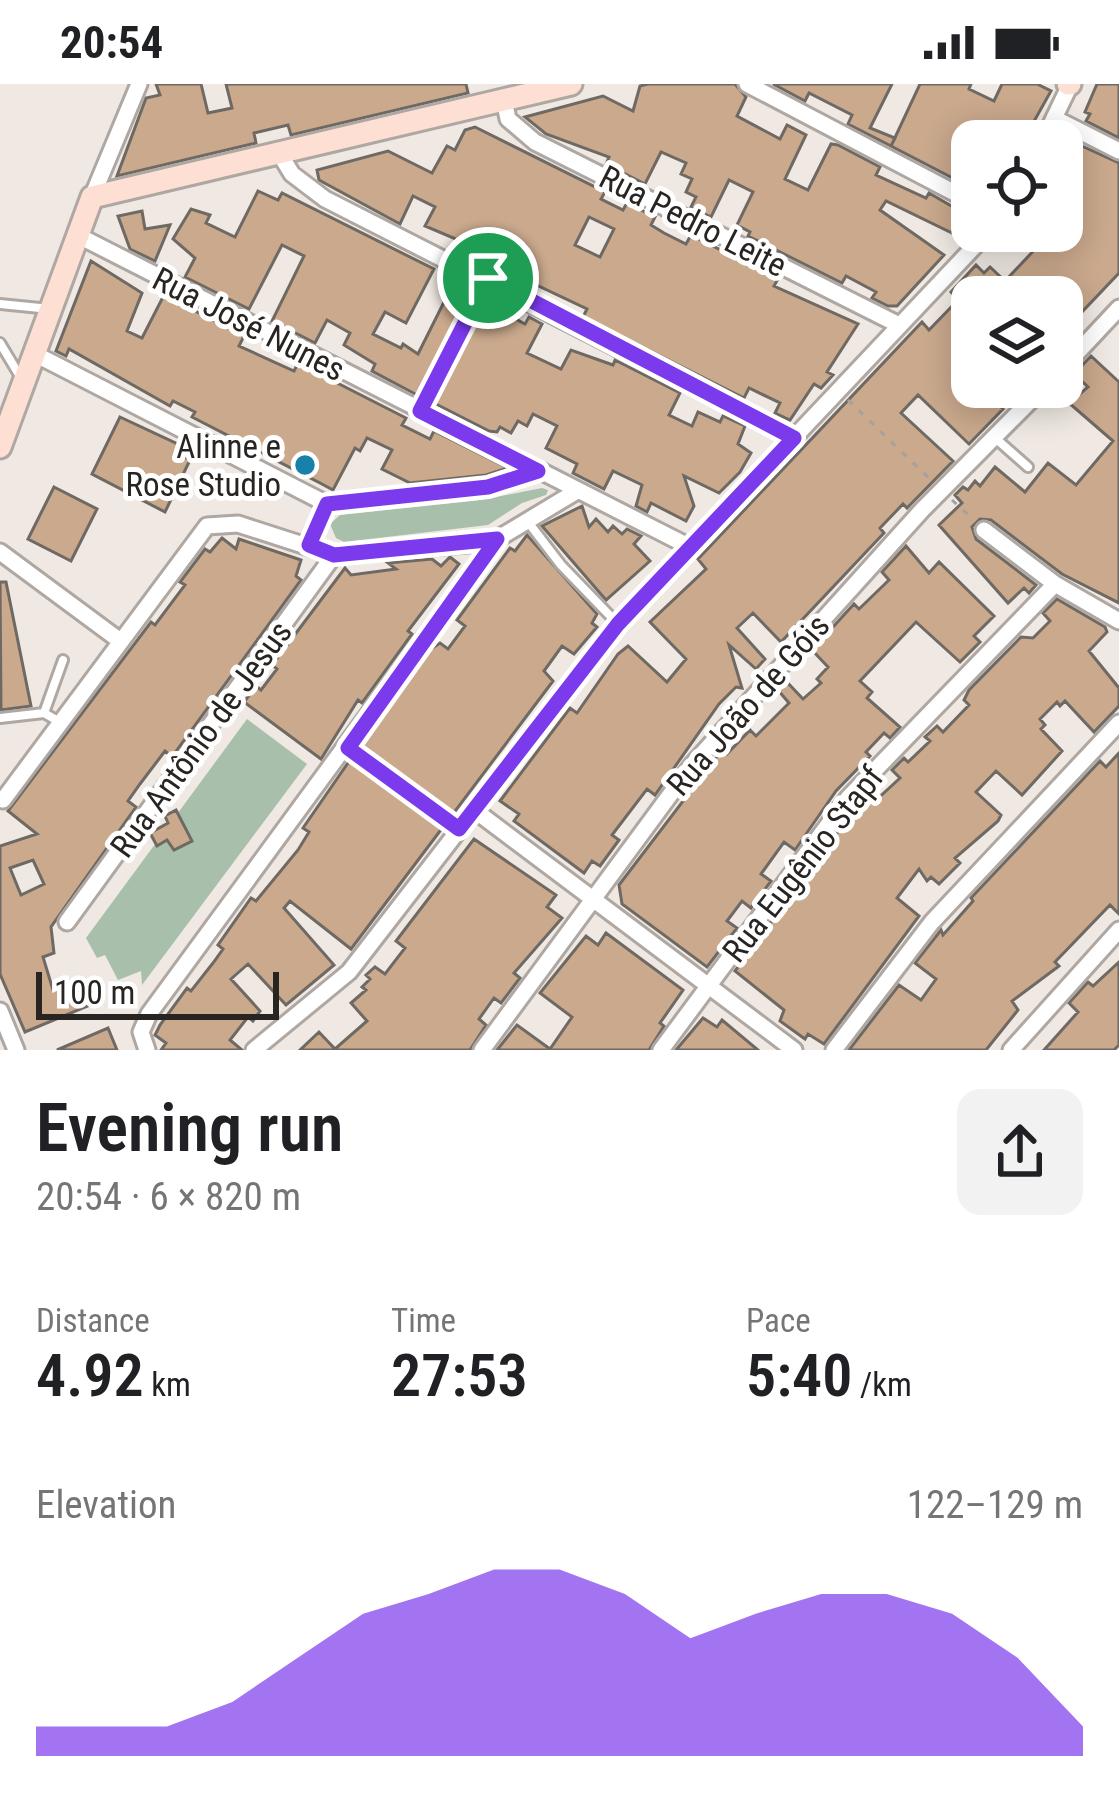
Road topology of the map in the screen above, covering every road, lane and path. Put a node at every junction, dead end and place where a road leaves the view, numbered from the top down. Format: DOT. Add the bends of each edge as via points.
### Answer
graph roads {
  1 [pos="139,84"];
  2 [pos="571,84"];
  3 [pos="747,84"];
  4 [pos="1069,84"];
  5 [pos="502,92"];
  6 [pos="1054,118"];
  7 [pos="1119,151"];
  8 [pos="281,156"];
  9 [pos="951,191"];
  10 [pos="92,197"];
  11 [pos="79,236"];
  12 [pos="969,252"];
  13 [pos="488,278"];
  14 [pos="0,304"];
  15 [pos="1119,308"];
  16 [pos="51,309"];
  17 [pos="899,325"];
  18 [pos="0,343"];
  19 [pos="1083,347"];
  20 [pos="35,353"];
  21 [pos="25,385"];
  22 [pos="838,391"];
  23 [pos="1023,408"];
  24 [pos="420,411"];
  25 [pos="994,437"];
  26 [pos="794,438"];
  27 [pos="0,447"];
  28 [pos="1028,467"];
  29 [pos="538,471"];
  30 [pos="942,490"];
  31 [pos="577,491"];
  32 [pos="327,504"];
  33 [pos="527,521"];
  34 [pos="984,530"];
  35 [pos="497,539"];
  36 [pos="309,545"];
  37 [pos="688,546"];
  38 [pos="0,552"];
  39 [pos="334,555"];
  40 [pos="1055,584"];
  41 [pos="1119,621"];
  42 [pos="618,624"];
  43 [pos="119,640"];
  44 [pos="63,660"];
  45 [pos="0,718"];
  46 [pos="52,718"];
  47 [pos="1119,723"];
  48 [pos="348,748"];
  49 [pos="3,800"];
  50 [pos="473,809"];
  51 [pos="459,829"];
  52 [pos="592,898"];
  53 [pos="67,922"];
  54 [pos="1119,930"];
  55 [pos="708,986"];
  56 [pos="0,1011"];
  57 [pos="16,1050"];
  58 [pos="147,1050"];
  59 [pos="254,1050"];
  60 [pos="482,1050"];
  61 [pos="661,1050"];
  62 [pos="794,1050"];
  63 [pos="834,1050"];
  64 [pos="1011,1050"];
  1 -- 10 [label="street"];
  2 -- 5 [label="street"];
  3 -- 9 [label="street"];
  4 -- 6 [label="street"];
  5 -- 8 [label="street"];
  5 -- 17 [label="street, Rua Pedro Leite" via="508,118 535,142"];
  6 -- 7 [label="street"];
  8 -- 10 [label="street"];
  8 -- 13 [label="street" via="326,199"];
  10 -- 11 [label="street"];
  11 -- 16 [label="street"];
  11 -- 24 [label="street, Rua José Nunes"];
  12 -- 17 [label="street"];
  13 -- 24 [label="lane"];
  13 -- 26 [label="street"];
  14 -- 16 [label="lane"];
  15 -- 19 [label="street"];
  16 -- 20 [label="street"];
  17 -- 22 [label="street"];
  18 -- 21 [label="lane"];
  20 -- 21 [label="street"];
  20 -- 32 [label="street"];
  21 -- 27 [label="street"];
  22 -- 26 [label="street"];
  22 -- 30 [label="path"];
  23 -- 25 [label="street, Rua João de Góis"];
  24 -- 29 [label="street, Rua José Nunes"];
  25 -- 28 [label="lane"];
  25 -- 30 [label="street, Rua João de Góis"];
  26 -- 37 [label="street"];
  29 -- 31 [label="street, Rua José Nunes"];
  29 -- 32 [label="street" via="488,487"];
  30 -- 34 [label="path"];
  30 -- 52 [label="street, Rua João de Góis" via="739,711"];
  31 -- 33 [label="street"];
  31 -- 37 [label="street, Rua José Nunes"];
  32 -- 36 [label="street"];
  33 -- 35 [label="street"];
  33 -- 42 [label="lane"];
  34 -- 40 [label="street"];
  35 -- 39 [label="street"];
  35 -- 48 [label="street"];
  36 -- 39 [label="street"];
  36 -- 43 [label="street" via="215,522"];
  37 -- 42 [label="street"];
  38 -- 43 [label="street"];
  39 -- 53 [label="street, Rua Antônio de Jesus"];
  40 -- 41 [label="street"];
  40 -- 55 [label="street, Rua Eugênio Stapf" via="848,798"];
  42 -- 50 [label="street"];
  43 -- 46 [label="street"];
  44 -- 46 [label="lane"];
  45 -- 46 [label="lane"];
  46 -- 49 [label="street"];
  47 -- 63 [label="street" via="932,922"];
  48 -- 51 [label="lane"];
  48 -- 58 [label="street" via="149,1014 141,1032"];
  50 -- 51 [label="street"];
  50 -- 52 [label="street"];
  51 -- 59 [label="street" via="349,972"];
  52 -- 55 [label="street"];
  52 -- 60 [label="street, Rua João de Góis"];
  54 -- 64 [label="street"];
  55 -- 61 [label="street, Rua Eugênio Stapf"];
  55 -- 62 [label="street"];
  56 -- 57 [label="street"];
}
